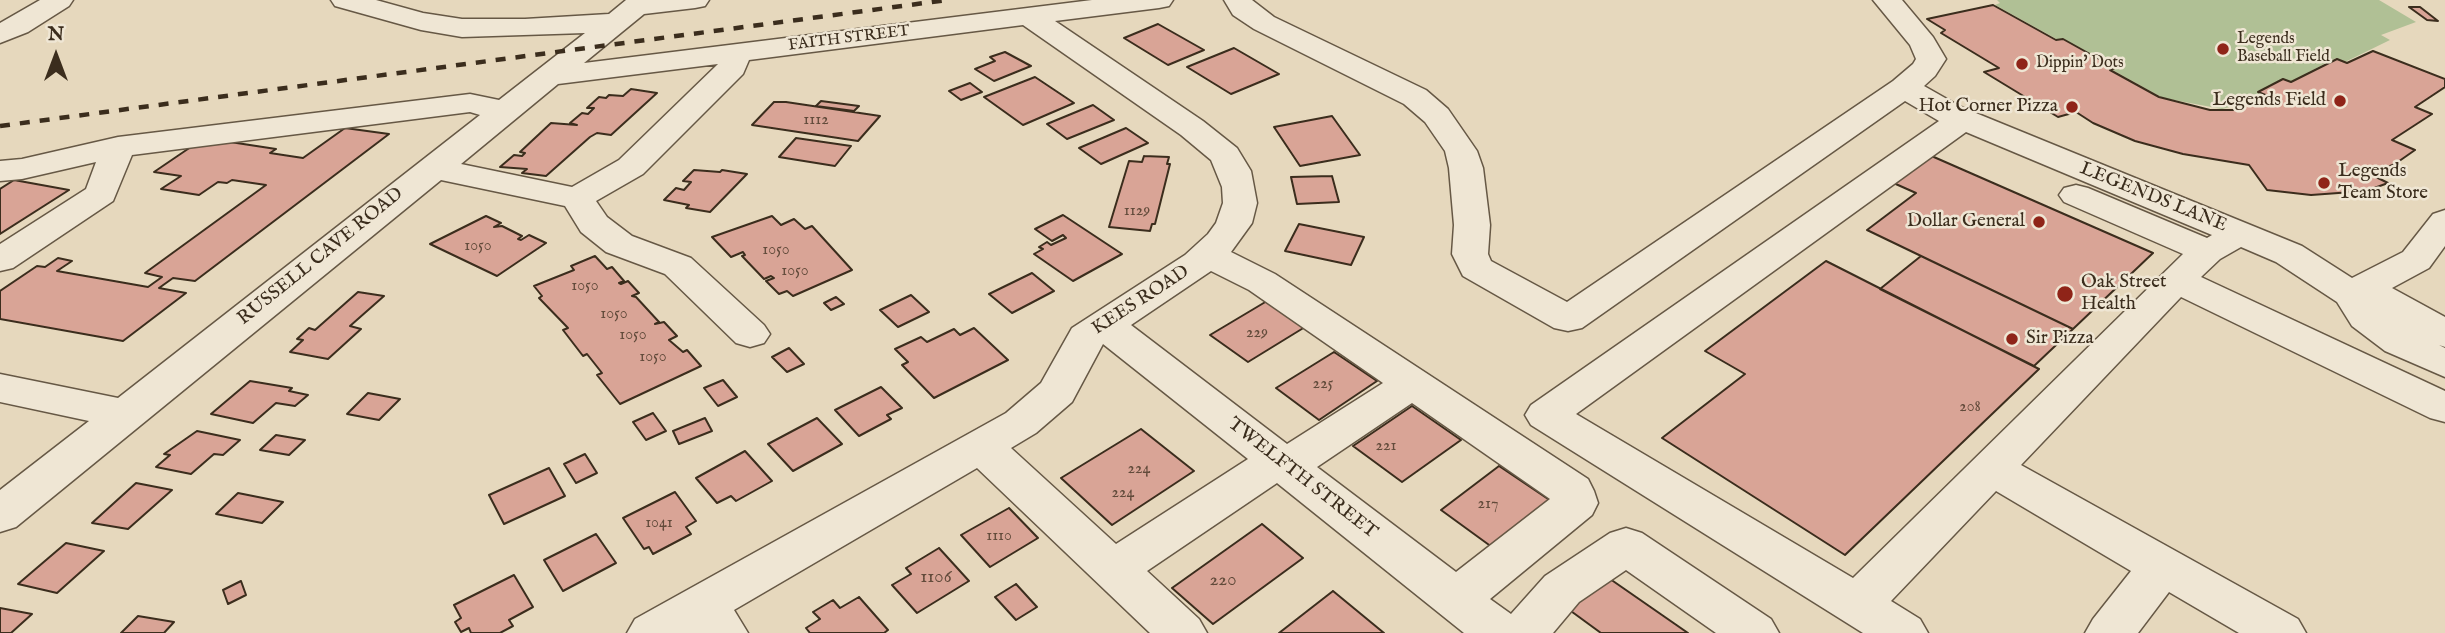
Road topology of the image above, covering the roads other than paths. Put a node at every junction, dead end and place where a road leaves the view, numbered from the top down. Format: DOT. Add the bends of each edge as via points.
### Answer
graph roads {
  1 [pos="59,0"];
  2 [pos="345,0"];
  3 [pos="695,0"];
  4 [pos="1238,0"];
  5 [pos="1887,0"];
  6 [pos="1155,1"];
  7 [pos="633,9"];
  8 [pos="1030,17"];
  9 [pos="0,34"];
  10 [pos="735,54"];
  11 [pos="549,77"];
  12 [pos="1904,88"];
  13 [pos="505,111"];
  14 [pos="1951,123"];
  15 [pos="118,147"];
  16 [pos="432,168"];
  17 [pos="0,171"];
  18 [pos="577,198"];
  19 [pos="2442,229"];
  20 [pos="2243,235"];
  21 [pos="2207,251"];
  22 [pos="1207,255"];
  23 [pos="0,260"];
  24 [pos="2176,280"];
  25 [pos="2350,294"];
  26 [pos="1105,325"];
  27 [pos="750,334"];
  28 [pos="2445,334"];
  29 [pos="2445,364"];
  30 [pos="1412,383"];
  31 [pos="0,388"];
  32 [pos="2445,408"];
  33 [pos="126,414"];
  34 [pos="981,446"];
  35 [pos="1282,464"];
  36 [pos="1991,468"];
  37 [pos="0,515"];
  38 [pos="2162,566"];
  39 [pos="1114,569"];
  40 [pos="1456,599"];
  41 [pos="1857,605"];
  42 [pos="713,619"];
  43 [pos="2124,629"];
  44 [pos="652,633"];
  45 [pos="1182,633"];
  46 [pos="1500,633"];
  47 [pos="1524,633"];
  48 [pos="1754,633"];
  49 [pos="1903,633"];
  50 [pos="2281,633"];
  1 -- 9 [label="street"];
  2 -- 7 [label="street" via="462,28 525,28"];
  3 -- 7 [label="street"];
  4 -- 12 [label="street" via="1264,23 1415,97 1437,116 1461,151 1466,169 1470,254 1476,268 1568,319"];
  5 -- 12 [label="street" via="1931,59"];
  6 -- 8 [label="street, FAITH STREET"];
  7 -- 11 [label="street, RUSSELL CAVE ROAD"];
  8 -- 10 [label="street, FAITH STREET"];
  8 -- 22 [label="street, KEES ROAD" via="1225,155 1234,171 1240,203 1234,223"];
  10 -- 11 [label="street, FAITH STREET"];
  10 -- 18 [label="street" via="732,68 631,167"];
  11 -- 13 [label="street, RUSSELL CAVE ROAD"];
  12 -- 14 [label="street"];
  13 -- 15 [label="street" via="470,103"];
  13 -- 16 [label="street, RUSSELL CAVE ROAD"];
  14 -- 20 [label="street, LEGENDS LANE"];
  14 -- 21 [label="street"];
  14 -- 41 [label="street" via="1546,415"];
  15 -- 17 [label="street"];
  15 -- 23 [label="street" via="101,194"];
  16 -- 18 [label="street"];
  16 -- 33 [label="street, RUSSELL CAVE ROAD"];
  18 -- 27 [label="street" via="594,223 619,244 678,266"];
  19 -- 25 [label="street" via="2416,260"];
  20 -- 21 [label="street"];
  20 -- 25 [label="street, LEGENDS LANE" via="2289,254"];
  21 -- 24 [label="street"];
  22 -- 26 [label="street, KEES ROAD"];
  22 -- 30 [label="street" via="1262,282"];
  24 -- 32 [label="street"];
  24 -- 36 [label="street"];
  25 -- 28 [label="street, LEGENDS LANE" via="2386,298"];
  25 -- 29 [label="street, LEGENDS LANE" via="2366,317 2399,342"];
  26 -- 34 [label="street, KEES ROAD" via="1086,337 1058,392 1021,423"];
  26 -- 35 [label="street, TWELFTH STREET"];
  30 -- 35 [label="street"];
  30 -- 40 [label="street" via="1572,491 1576,503"];
  31 -- 33 [label="street"];
  33 -- 37 [label="street, RUSSELL CAVE ROAD"];
  34 -- 39 [label="street"];
  34 -- 42 [label="street, KEES ROAD"];
  35 -- 39 [label="street"];
  35 -- 40 [label="street, TWELFTH STREET"];
  36 -- 38 [label="street"];
  36 -- 41 [label="street"];
  38 -- 43 [label="street"];
  38 -- 50 [label="street"];
  39 -- 45 [label="street"];
  40 -- 46 [label="street, TWELFTH STREET"];
  41 -- 49 [label="street"];
  42 -- 44 [label="street, KEES ROAD"];
  47 -- 48 [label="street" via="1563,589 1626,546"];
}
